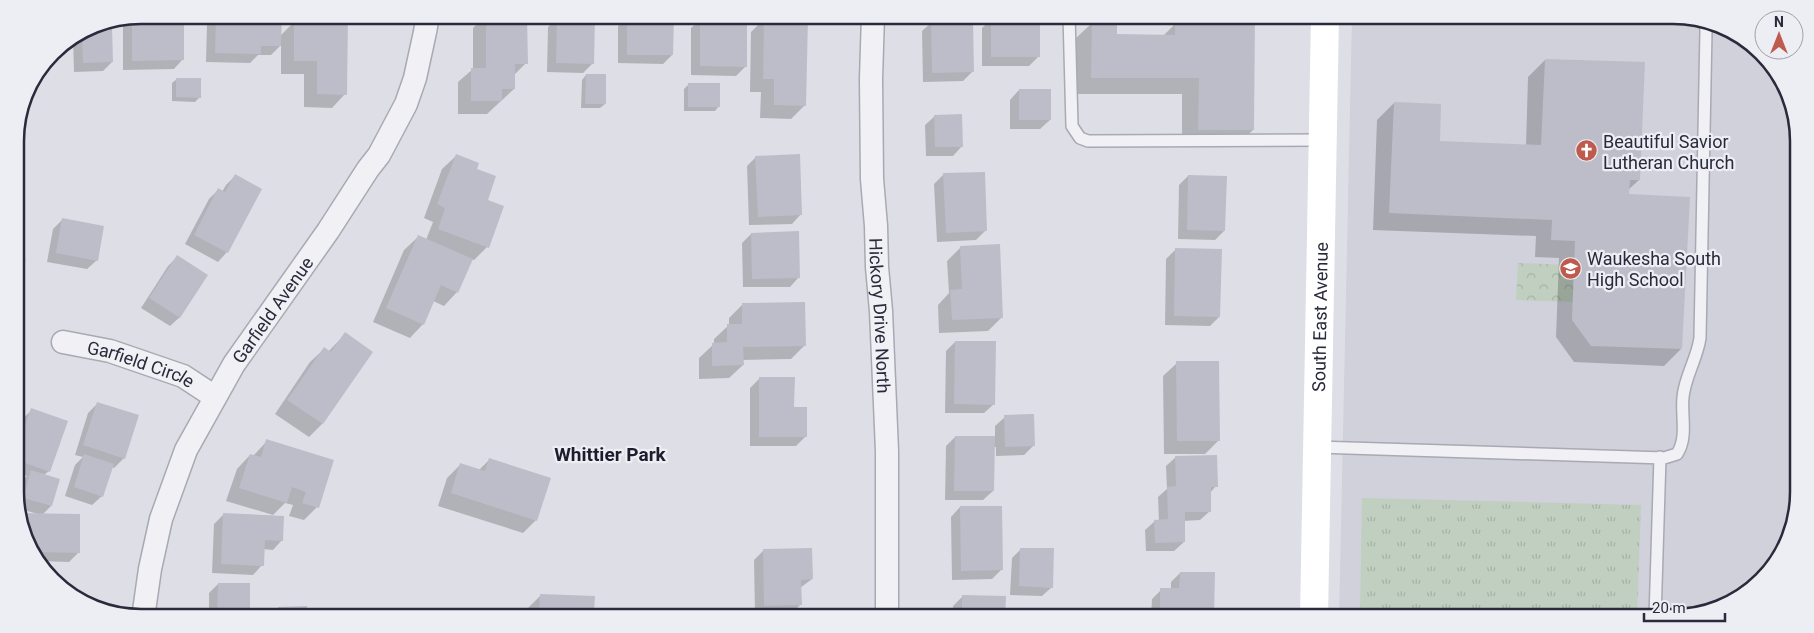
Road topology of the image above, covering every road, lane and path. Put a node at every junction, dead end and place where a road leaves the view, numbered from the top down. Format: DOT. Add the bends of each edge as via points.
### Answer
graph roads {
  1 [pos="427,24"];
  2 [pos="873,24"];
  3 [pos="1069,24"];
  4 [pos="1325,24"];
  5 [pos="1706,29"];
  6 [pos="1324,140"];
  7 [pos="63,342"];
  8 [pos="216,397"];
  9 [pos="1317,447"];
  10 [pos="1660,457"];
  11 [pos="144,609"];
  12 [pos="887,609"];
  13 [pos="1314,609"];
  14 [pos="1655,609"];
  1 -- 8 [label="street, Garfield Avenue" via="406,104 379,155 234,364"];
  2 -- 12 [label="street, Hickory Drive North" via="872,179 876,267 882,310 887,451"];
  3 -- 6 [label="lane" via="1072,126 1080,138 1088,141"];
  4 -- 6 [label="main road, South East Avenue"];
  5 -- 10 [label="lane" via="1700,338 1685,384 1681,447 1677,454"];
  6 -- 9 [label="main road, South East Avenue"];
  7 -- 8 [label="street, Garfield Circle" via="110,351 183,376"];
  8 -- 11 [label="street, Garfield Avenue" via="186,450 161,519"];
  9 -- 10 [label="lane"];
  9 -- 13 [label="main road, South East Avenue"];
  10 -- 14 [label="lane"];
}
